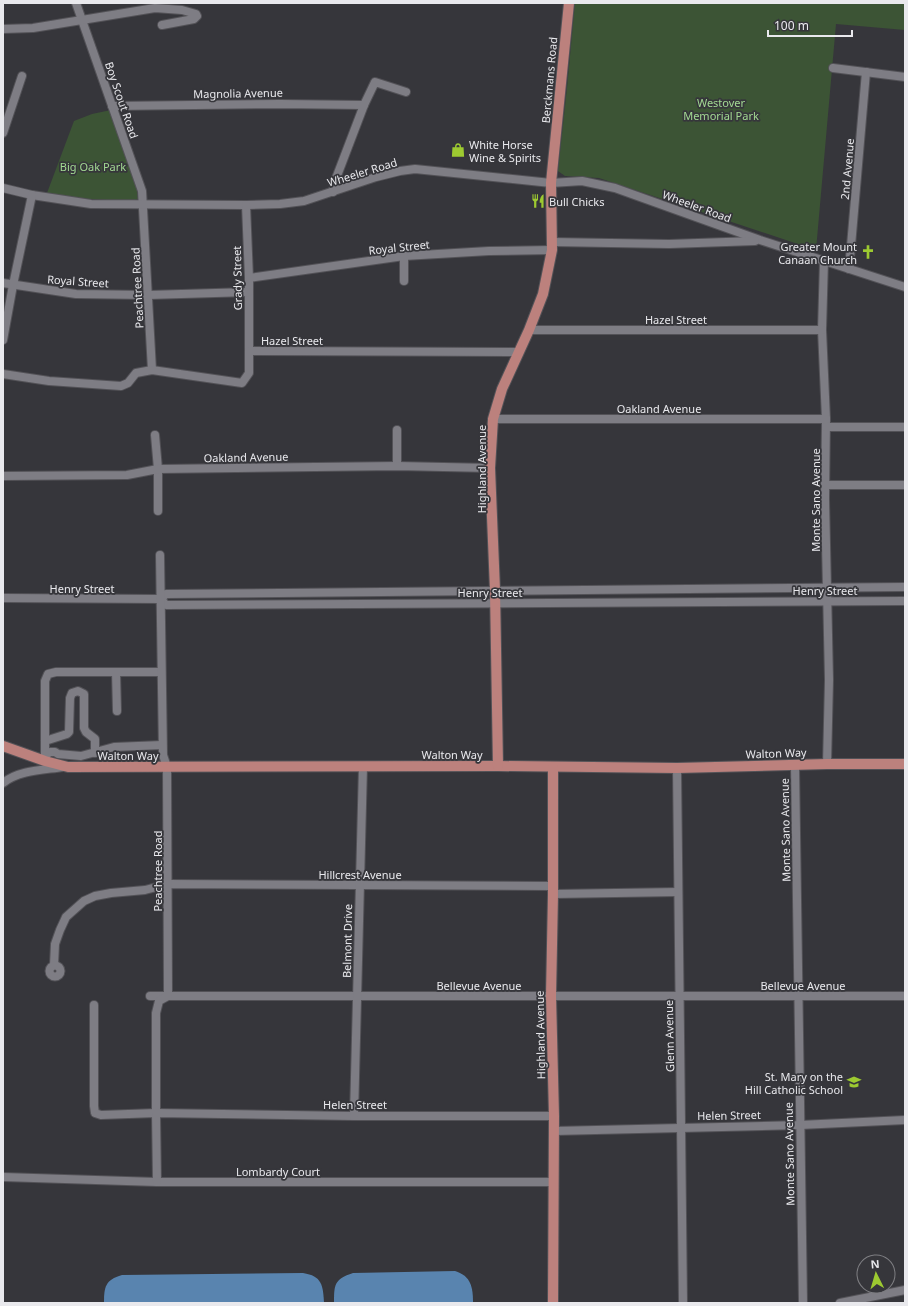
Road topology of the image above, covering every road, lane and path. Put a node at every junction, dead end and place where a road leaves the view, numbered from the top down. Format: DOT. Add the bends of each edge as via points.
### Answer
graph roads {
  1 [pos="76,3"];
  2 [pos="568,3"];
  3 [pos="82,20"];
  4 [pos="162,25"];
  5 [pos="3,29"];
  6 [pos="834,68"];
  7 [pos="866,72"];
  8 [pos="22,76"];
  9 [pos="905,77"];
  10 [pos="406,92"];
  11 [pos="364,105"];
  12 [pos="112,106"];
  13 [pos="3,133"];
  14 [pos="551,183"];
  15 [pos="3,188"];
  16 [pos="333,192"];
  17 [pos="32,195"];
  18 [pos="142,204"];
  19 [pos="246,205"];
  20 [pos="760,240"];
  21 [pos="552,246"];
  22 [pos="404,256"];
  23 [pos="824,260"];
  24 [pos="849,269"];
  25 [pos="249,278"];
  26 [pos="404,281"];
  27 [pos="3,283"];
  28 [pos="12,285"];
  29 [pos="905,287"];
  30 [pos="249,292"];
  31 [pos="148,295"];
  32 [pos="529,330"];
  33 [pos="822,330"];
  34 [pos="3,340"];
  35 [pos="248,351"];
  36 [pos="519,352"];
  37 [pos="152,370"];
  38 [pos="3,374"];
  39 [pos="493,419"];
  40 [pos="826,423"];
  41 [pos="905,427"];
  42 [pos="397,430"];
  43 [pos="155,435"];
  44 [pos="397,466"];
  45 [pos="490,468"];
  46 [pos="158,469"];
  47 [pos="3,476"];
  48 [pos="825,485"];
  49 [pos="905,485"];
  50 [pos="158,511"];
  51 [pos="160,555"];
  52 [pos="905,587"];
  53 [pos="744,588"];
  54 [pos="826,588"];
  55 [pos="612,589"];
  56 [pos="672,589"];
  57 [pos="495,590"];
  58 [pos="367,593"];
  59 [pos="238,594"];
  60 [pos="3,598"];
  61 [pos="161,599"];
  62 [pos="905,601"];
  63 [pos="495,602"];
  64 [pos="613,602"];
  65 [pos="673,602"];
  66 [pos="744,602"];
  67 [pos="826,602"];
  68 [pos="367,604"];
  69 [pos="238,605"];
  70 [pos="116,672"];
  71 [pos="161,672"];
  72 [pos="116,711"];
  73 [pos="45,741"];
  74 [pos="162,745"];
  75 [pos="3,746"];
  76 [pos="94,752"];
  77 [pos="45,759"];
  78 [pos="827,764"];
  79 [pos="905,764"];
  80 [pos="795,765"];
  81 [pos="363,766"];
  82 [pos="498,766"];
  83 [pos="68,767"];
  84 [pos="168,767"];
  85 [pos="553,767"];
  86 [pos="677,768"];
  87 [pos="7,779"];
  88 [pos="168,884"];
  89 [pos="360,885"];
  90 [pos="553,890"];
  91 [pos="678,892"];
  92 [pos="54,965"];
  93 [pos="150,996"];
  94 [pos="168,996"];
  95 [pos="357,996"];
  96 [pos="551,996"];
  97 [pos="679,996"];
  98 [pos="798,996"];
  99 [pos="905,996"];
  100 [pos="94,1005"];
  101 [pos="156,1113"];
  102 [pos="354,1116"];
  103 [pos="554,1116"];
  104 [pos="905,1120"];
  105 [pos="800,1125"];
  106 [pos="681,1127"];
  107 [pos="554,1131"];
  108 [pos="3,1177"];
  109 [pos="157,1182"];
  110 [pos="553,1182"];
  111 [pos="905,1290"];
  112 [pos="553,1303"];
  113 [pos="682,1303"];
  114 [pos="803,1303"];
  115 [pos="840,1303"];
  1 -- 3 [label="street, Boy Scout Road"];
  2 -- 14 [label="main road, Berckmans Road"];
  3 -- 4 [label="street" via="155,8 182,10 197,16 194,19"];
  3 -- 5 [label="street" via="33,28"];
  3 -- 12 [label="street, Boy Scout Road"];
  6 -- 7 [label="street"];
  7 -- 9 [label="street"];
  7 -- 24 [label="street, 2nd Avenue"];
  8 -- 13 [label="street"];
  10 -- 11 [label="street" via="375,82"];
  11 -- 12 [label="street, Magnolia Avenue"];
  11 -- 16 [label="street"];
  12 -- 18 [label="street, Boy Scout Road" via="142,190"];
  14 -- 16 [label="street, Wheeler Road" via="415,169 376,177"];
  14 -- 20 [label="street, Wheeler Road" via="582,181 615,188"];
  14 -- 21 [label="main road, Highland Avenue"];
  15 -- 17 [label="street, Wheeler Road"];
  16 -- 19 [label="street, Wheeler Road" via="304,201"];
  17 -- 18 [label="street, Wheeler Road" via="91,204"];
  17 -- 28 [label="street"];
  18 -- 19 [label="street, Wheeler Road"];
  18 -- 31 [label="street, Peachtree Road"];
  19 -- 25 [label="street, Grady Street"];
  20 -- 21 [label="street, Royal Street"];
  20 -- 23 [label="street, Wheeler Road"];
  21 -- 22 [label="street, Royal Street"];
  21 -- 32 [label="main road, Highland Avenue" via="543,294"];
  22 -- 25 [label="street, Royal Street"];
  22 -- 26 [label="street"];
  23 -- 24 [label="street, Wheeler Road"];
  23 -- 33 [label="street, Monte Sano Avenue"];
  24 -- 29 [label="street, Wheeler Road"];
  25 -- 30 [label="street, Grady Street"];
  27 -- 28 [label="street, Royal Street"];
  28 -- 31 [label="street, Royal Street" via="76,294"];
  28 -- 34 [label="street"];
  30 -- 31 [label="street, Royal Street"];
  30 -- 35 [label="street, Grady Street"];
  31 -- 37 [label="street, Peachtree Road"];
  32 -- 33 [label="street, Hazel Street"];
  32 -- 36 [label="main road, Highland Avenue"];
  33 -- 40 [label="street, Monte Sano Avenue"];
  35 -- 36 [label="street, Hazel Street"];
  35 -- 37 [label="street, Hazel Street" via="249,373 242,383"];
  36 -- 39 [label="main road, Highland Avenue" via="502,388"];
  37 -- 38 [label="street, Hazel Street" via="136,373 128,383 121,386 86,385"];
  39 -- 40 [label="street, Oakland Avenue"];
  39 -- 45 [label="main road, Highland Avenue"];
  40 -- 41 [label="street, Oakland Avenue"];
  40 -- 48 [label="street, Monte Sano Avenue"];
  42 -- 44 [label="street"];
  43 -- 46 [label="street"];
  44 -- 45 [label="street, Oakland Avenue"];
  44 -- 46 [label="street, Oakland Avenue"];
  45 -- 57 [label="main road, Highland Avenue"];
  46 -- 47 [label="street, Oakland Avenue" via="127,476"];
  46 -- 50 [label="street"];
  48 -- 49 [label="street"];
  48 -- 54 [label="street, Monte Sano Avenue"];
  51 -- 61 [label="street, Peachtree Road"];
  52 -- 54 [label="street, Henry Street"];
  53 -- 54 [label="street, Henry Street"];
  53 -- 56 [label="street, Henry Street"];
  53 -- 66 [label="street"];
  54 -- 67 [label="street, Monte Sano Avenue"];
  55 -- 56 [label="street, Henry Street"];
  55 -- 57 [label="street, Henry Street"];
  55 -- 64 [label="street"];
  56 -- 65 [label="street"];
  57 -- 58 [label="street, Henry Street"];
  57 -- 63 [label="main road, Highland Avenue"];
  58 -- 59 [label="street, Henry Street"];
  58 -- 68 [label="street"];
  59 -- 61 [label="street, Henry Street" via="166,594"];
  59 -- 69 [label="street"];
  60 -- 61 [label="street, Henry Street"];
  61 -- 69 [label="street, Henry Street" via="166,605"];
  61 -- 71 [label="street, Peachtree Road"];
  62 -- 67 [label="street, Henry Street"];
  63 -- 64 [label="street, Henry Street"];
  63 -- 68 [label="street, Henry Street"];
  63 -- 82 [label="main road, Highland Avenue"];
  64 -- 65 [label="street, Henry Street"];
  65 -- 66 [label="street, Henry Street"];
  66 -- 67 [label="street, Henry Street"];
  67 -- 78 [label="street, Monte Sano Avenue" via="829,680"];
  68 -- 69 [label="street, Henry Street"];
  70 -- 71 [label="street"];
  70 -- 72 [label="street"];
  70 -- 73 [label="street" via="48,674 45,681"];
  71 -- 74 [label="street, Peachtree Road"];
  73 -- 76 [label="street" via="69,732 70,698 72,693 78,691 84,694 84,728 95,739"];
  73 -- 77 [label="street"];
  74 -- 76 [label="street" via="114,747"];
  74 -- 84 [label="street, Peachtree Road" via="162,756"];
  75 -- 77 [label="main road, Walton Way"];
  76 -- 77 [label="street" via="81,756 50,752"];
  77 -- 83 [label="main road, Walton Way"];
  78 -- 79 [label="main road, Walton Way"];
  78 -- 80 [label="main road, Walton Way"];
  80 -- 86 [label="main road, Walton Way"];
  80 -- 98 [label="street, Monte Sano Avenue"];
  81 -- 82 [label="main road, Walton Way"];
  81 -- 84 [label="main road, Walton Way"];
  81 -- 89 [label="street, Belmont Drive"];
  82 -- 85 [label="main road, Walton Way"];
  83 -- 84 [label="main road, Walton Way"];
  83 -- 87 [label="street" via="40,770"];
  84 -- 88 [label="street, Peachtree Road"];
  85 -- 86 [label="main road, Walton Way"];
  85 -- 90 [label="main road, Highland Avenue"];
  86 -- 91 [label="street, Glenn Avenue"];
  88 -- 89 [label="street, Hillcrest Avenue"];
  88 -- 92 [label="street, Hillcrest Avenue" via="144,890 94,896 84,901 66,917 55,944"];
  88 -- 94 [label="street, Peachtree Road"];
  89 -- 90 [label="street, Hillcrest Avenue"];
  89 -- 95 [label="street, Belmont Drive"];
  90 -- 91 [label="street, Hillcrest Avenue"];
  90 -- 96 [label="main road, Highland Avenue"];
  91 -- 97 [label="street, Glenn Avenue"];
  93 -- 94 [label="street, Bellevue Avenue"];
  94 -- 95 [label="street, Bellevue Avenue"];
  94 -- 101 [label="street" via="159,1001 156,1013"];
  95 -- 96 [label="street, Bellevue Avenue"];
  95 -- 102 [label="street, Belmont Drive"];
  96 -- 97 [label="street, Bellevue Avenue"];
  96 -- 103 [label="main road, Highland Avenue"];
  97 -- 98 [label="street, Bellevue Avenue"];
  97 -- 106 [label="street, Glenn Avenue"];
  98 -- 99 [label="street, Bellevue Avenue"];
  98 -- 105 [label="street, Monte Sano Avenue"];
  100 -- 101 [label="street, Helen Street" via="95,1113"];
  101 -- 102 [label="street, Helen Street"];
  101 -- 109 [label="street"];
  102 -- 103 [label="street, Helen Street"];
  103 -- 107 [label="main road, Highland Avenue"];
  104 -- 105 [label="street, Helen Street"];
  105 -- 106 [label="street, Helen Street"];
  105 -- 114 [label="street, Monte Sano Avenue"];
  106 -- 107 [label="street, Helen Street"];
  106 -- 113 [label="street, Glenn Avenue"];
  107 -- 110 [label="main road, Highland Avenue"];
  108 -- 109 [label="street, Lombardy Court"];
  109 -- 110 [label="street, Lombardy Court"];
  110 -- 112 [label="main road, Highland Avenue"];
  111 -- 115 [label="street"];
}
